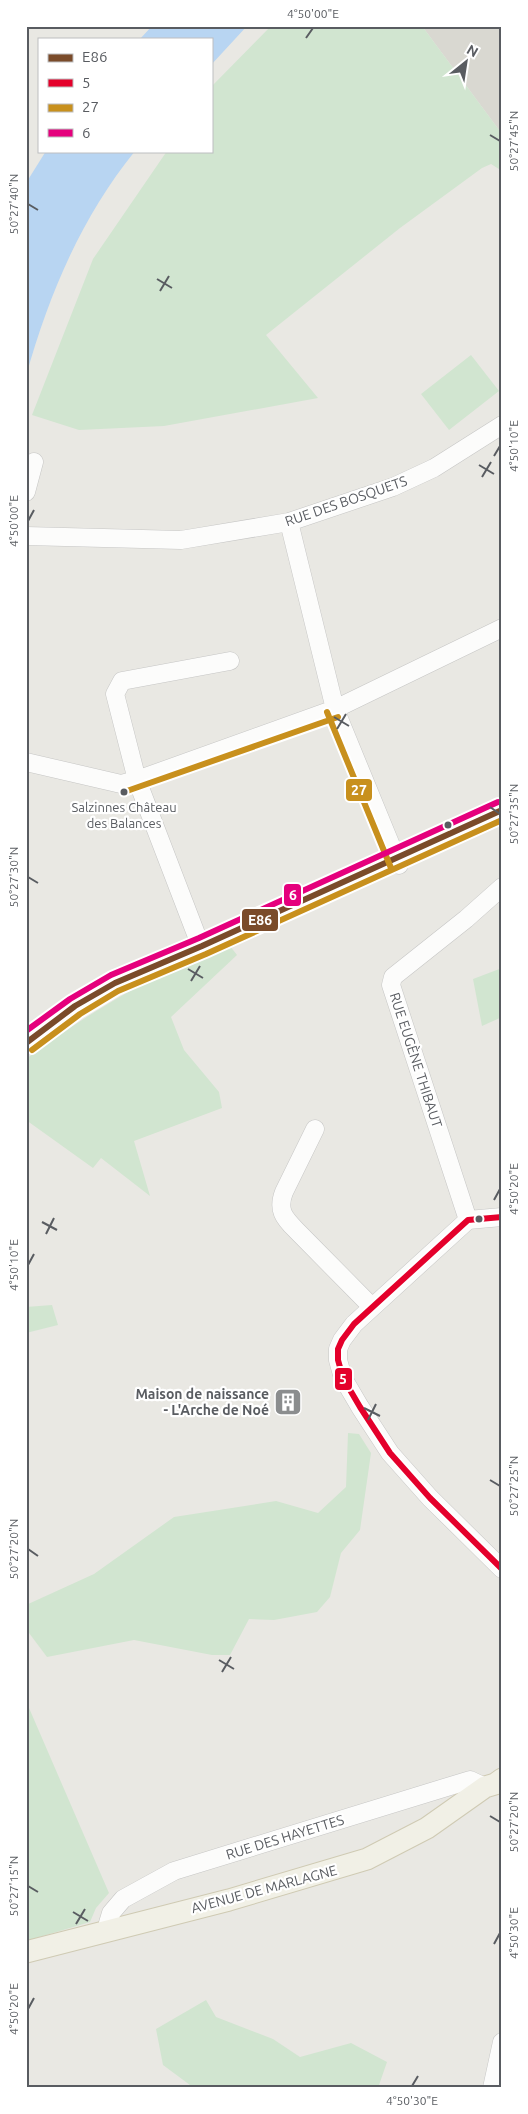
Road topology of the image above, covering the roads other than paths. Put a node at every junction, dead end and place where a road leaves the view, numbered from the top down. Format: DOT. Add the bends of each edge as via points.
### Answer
graph roads {
  1 [pos="502,425"];
  2 [pos="34,462"];
  3 [pos="26,492"];
  4 [pos="290,522"];
  5 [pos="26,536"];
  6 [pos="502,628"];
  7 [pos="230,661"];
  8 [pos="335,710"];
  9 [pos="26,762"];
  10 [pos="137,780"];
  11 [pos="502,810"];
  12 [pos="502,818"];
  13 [pos="397,861"];
  14 [pos="502,887"];
  15 [pos="201,947"];
  16 [pos="26,1043"];
  17 [pos="315,1130"];
  18 [pos="502,1217"];
  19 [pos="468,1220"];
  20 [pos="372,1307"];
  21 [pos="502,1568"];
  22 [pos="502,1767"];
  23 [pos="493,1783"];
  24 [pos="109,1930"];
  25 [pos="26,1952"];
  26 [pos="502,2042"];
  27 [pos="492,2088"];
  1 -- 4 [label="street, RUE DES BOSQUETS" via="434,468 393,487"];
  2 -- 3 [label="street"];
  4 -- 5 [label="street, RUE DES BOSQUETS" via="181,540"];
  4 -- 8 [label="street"];
  6 -- 8 [label="street"];
  7 -- 10 [label="street" via="122,681 115,694"];
  8 -- 10 [label="street"];
  8 -- 13 [label="street"];
  9 -- 10 [label="street" via="121,784"];
  10 -- 15 [label="street"];
  11 -- 13 [label="main road"];
  12 -- 13 [label="main road"];
  13 -- 15 [label="main road"];
  14 -- 19 [label="street, RUE EUGÈNE THIBAUT" via="393,977 391,985"];
  15 -- 16 [label="main road" via="104,989"];
  17 -- 20 [label="street" via="280,1201 280,1209 296,1230"];
  18 -- 19 [label="street"];
  19 -- 20 [label="street"];
  20 -- 21 [label="street" via="354,1324 338,1349 343,1378 390,1452 430,1498"];
  22 -- 23 [label="main road, AVENUE DE MARLAGNE" via="489,1778"];
  23 -- 24 [label="main road, AVENUE DE MARLAGNE" via="427,1828 367,1859"];
  23 -- 24 [label="street, RUE DES HAYETTES" via="470,1780 174,1871 123,1899 111,1914"];
  24 -- 25 [label="main road, AVENUE DE MARLAGNE"];
  26 -- 27 [label="street"];
}
